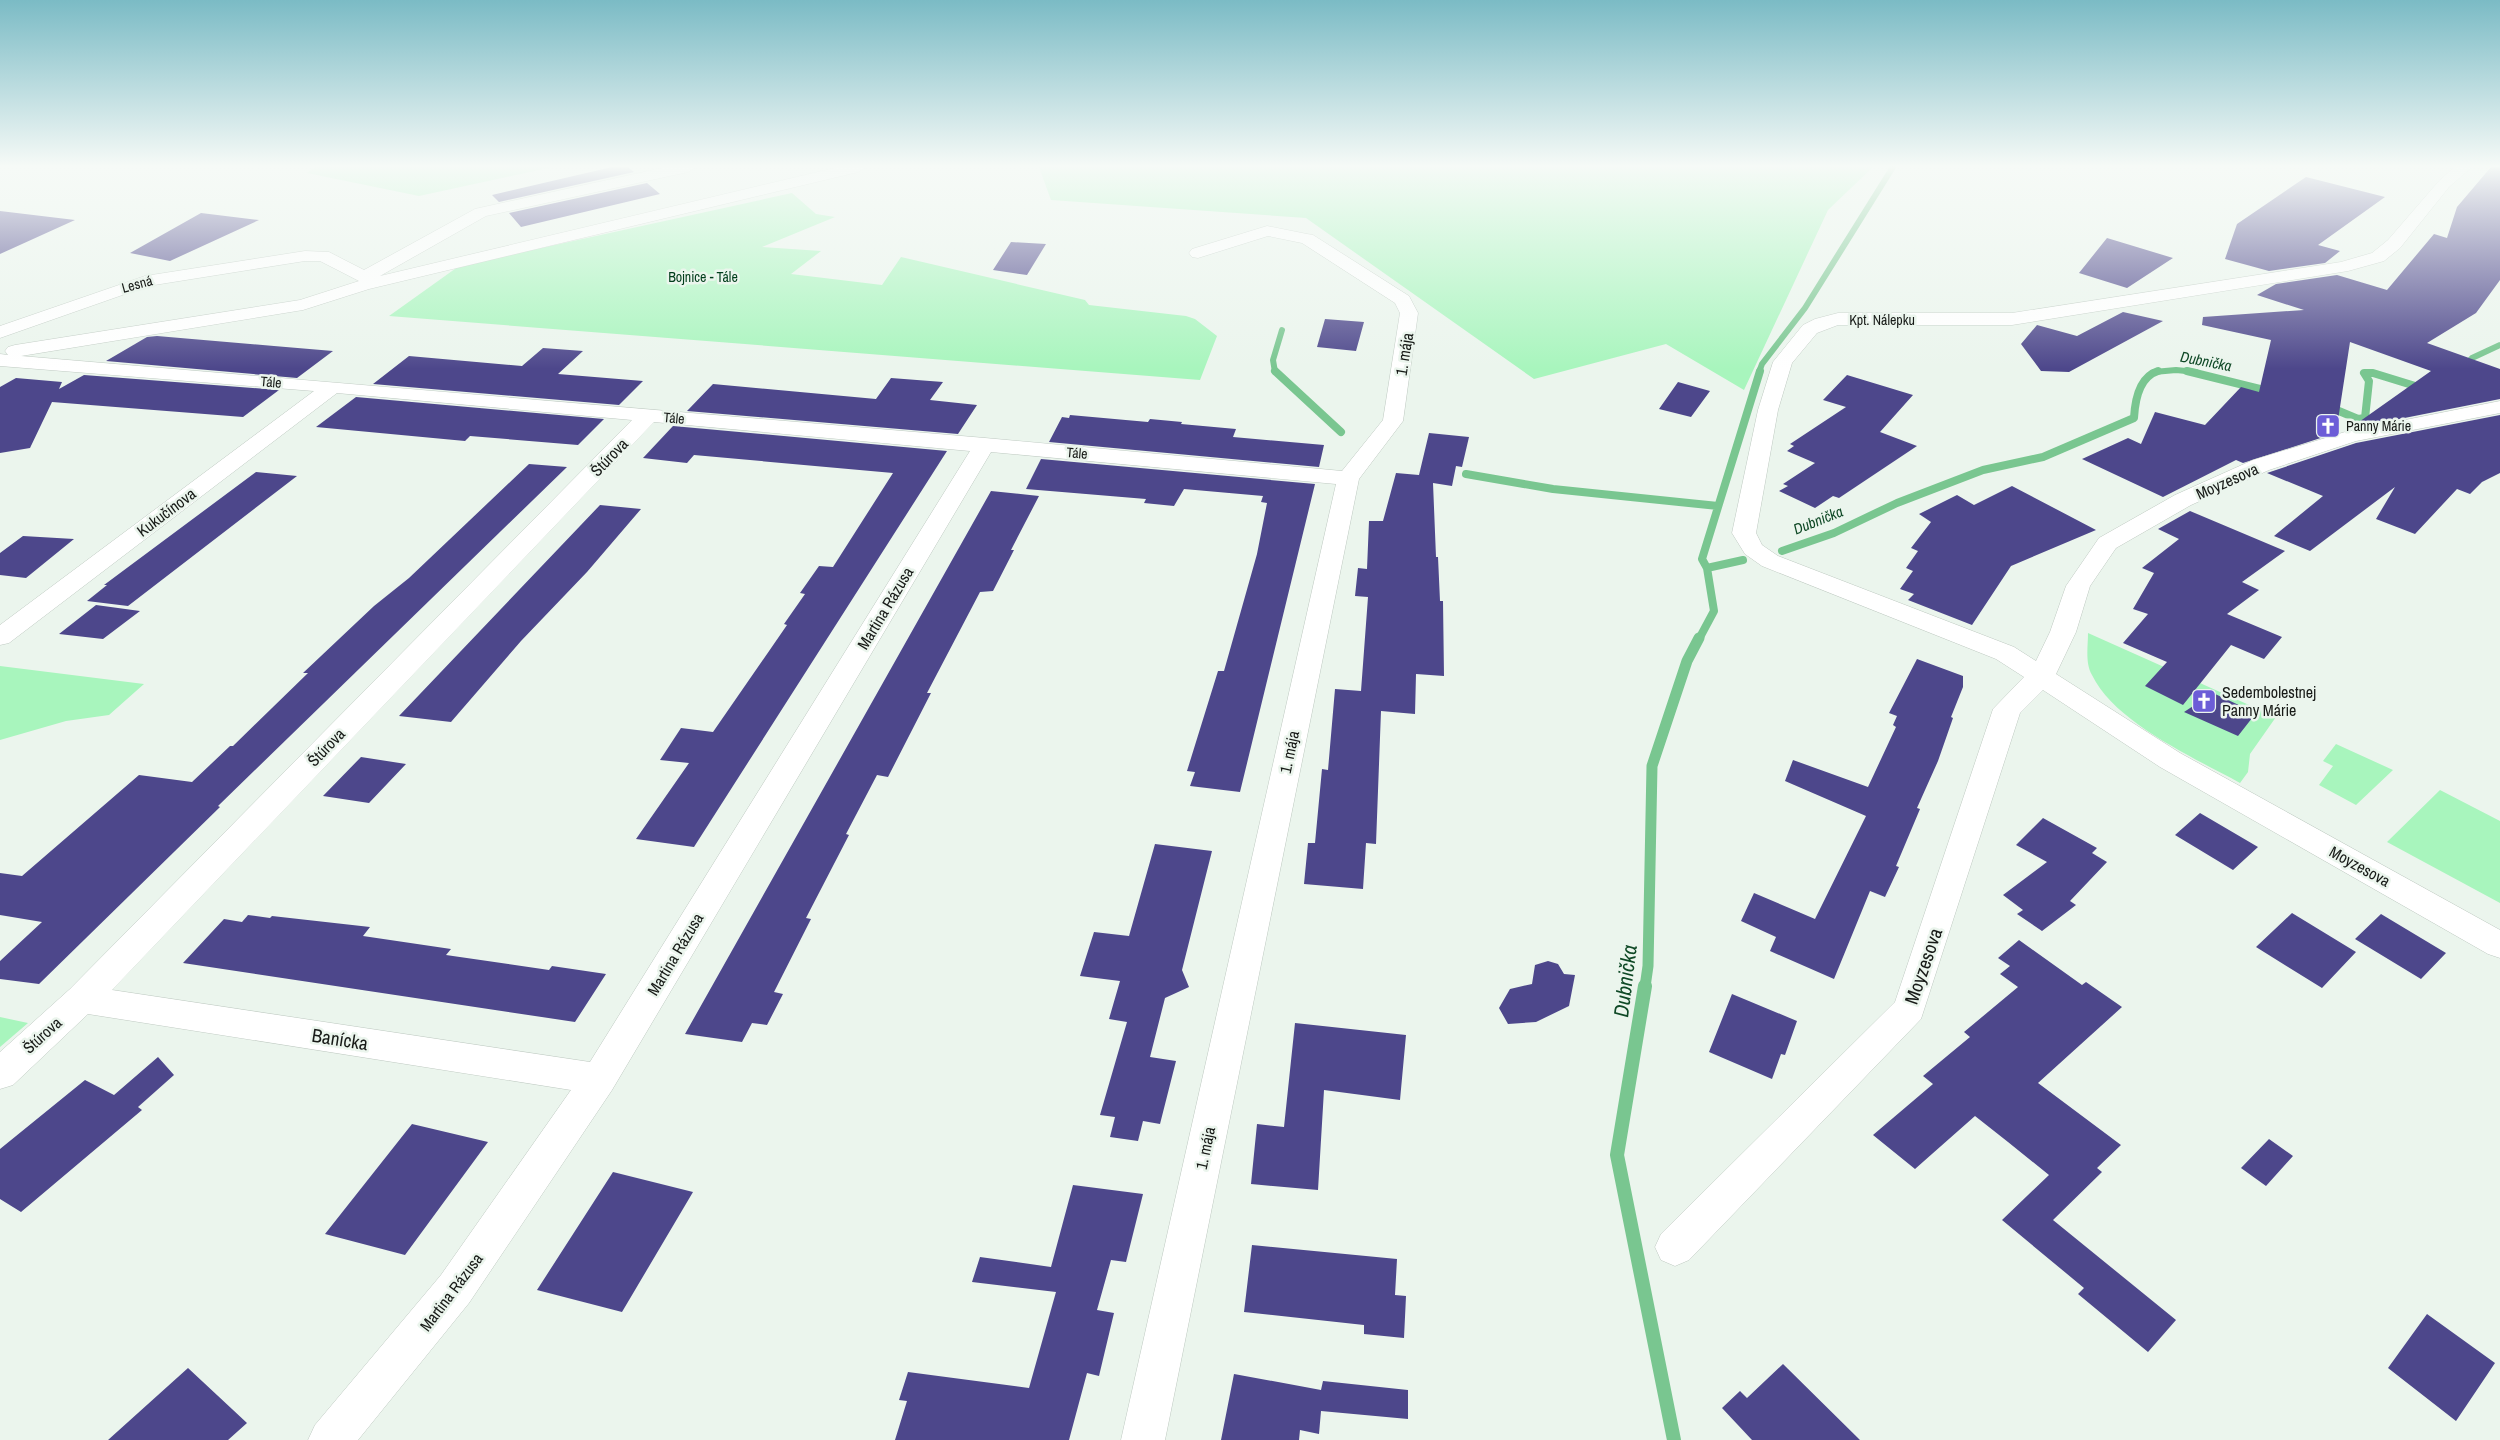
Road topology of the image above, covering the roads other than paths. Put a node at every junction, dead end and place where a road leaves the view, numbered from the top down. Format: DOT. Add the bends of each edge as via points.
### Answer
graph roads {
  1 [pos="443,234"];
  2 [pos="567,234"];
  3 [pos="1257,234"];
  4 [pos="1283,234"];
  5 [pos="2402,234"];
  6 [pos="1198,253"];
  7 [pos="364,281"];
  8 [pos="0,332"];
  9 [pos="0,353"];
  10 [pos="0,360"];
  11 [pos="333,387"];
  12 [pos="2500,407"];
  13 [pos="648,416"];
  14 [pos="985,444"];
  15 [pos="1348,478"];
  16 [pos="0,636"];
  17 [pos="2042,675"];
  18 [pos="2500,945"];
  19 [pos="82,999"];
  20 [pos="0,1074"];
  21 [pos="599,1079"];
  22 [pos="1675,1247"];
  23 [pos="330,1440"];
  24 [pos="1143,1440"];
  1 -- 7 [label="street"];
  2 -- 7 [label="street"];
  3 -- 6 [label="street, 1. mája"];
  4 -- 15 [label="street, 1. mája" via="1307,239 1403,300 1409,313 1393,421"];
  5 -- 17 [label="street, Kpt. Nálepku" via="2378,257 2342,267 2012,319 1838,319 1810,329 1783,362 1768,410 1744,533 1753,548 1770,561 2005,653"];
  7 -- 8 [label="street, Lesná" via="323,256 296,257 145,280"];
  7 -- 9 [label="street" via="303,305"];
  10 -- 11 [label="street, Tále"];
  11 -- 13 [label="street, Tále"];
  11 -- 16 [label="street, Kukučínova"];
  12 -- 17 [label="street, Moyzesova" via="2352,436 2261,465 2183,500 2107,543 2078,586 2063,632"];
  13 -- 14 [label="street, Tále"];
  13 -- 19 [label="street, Štúrova"];
  14 -- 15 [label="street, Tále"];
  14 -- 21 [label="street, Martina Rázusa"];
  15 -- 24 [label="street, 1. mája"];
  17 -- 18 [label="street, Moyzesova" via="2170,760"];
  17 -- 22 [label="street, Moyzesova" via="2007,709 1909,1010"];
  19 -- 20 [label="street, Štúrova"];
  19 -- 21 [label="street, Banícka"];
  21 -- 23 [label="street, Martina Rázusa" via="456,1290"];
}
